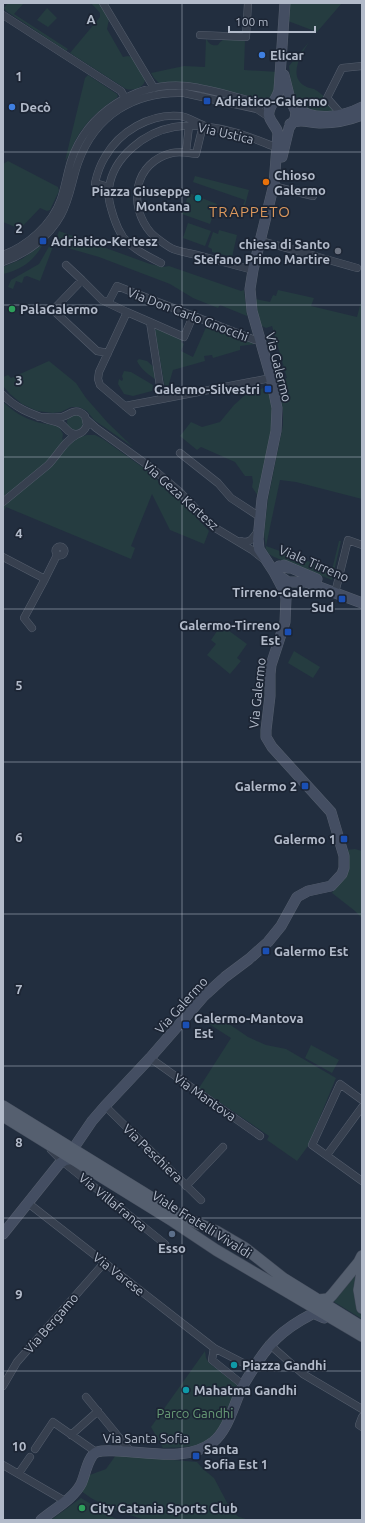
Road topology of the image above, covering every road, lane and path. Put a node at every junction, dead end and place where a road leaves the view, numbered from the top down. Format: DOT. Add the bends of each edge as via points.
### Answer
graph roads {
  1 [pos="103,3"];
  2 [pos="248,3"];
  3 [pos="286,3"];
  4 [pos="3,15"];
  5 [pos="200,35"];
  6 [pos="283,57"];
  7 [pos="362,66"];
  8 [pos="154,88"];
  9 [pos="125,98"];
  10 [pos="274,102"];
  11 [pos="294,106"];
  12 [pos="362,107"];
  13 [pos="341,114"];
  14 [pos="362,115"];
  15 [pos="272,121"];
  16 [pos="292,123"];
  17 [pos="202,125"];
  18 [pos="189,126"];
  19 [pos="278,148"];
  20 [pos="186,152"];
  21 [pos="274,185"];
  22 [pos="109,187"];
  23 [pos="313,196"];
  24 [pos="260,241"];
  25 [pos="3,255"];
  26 [pos="3,262"];
  27 [pos="160,263"];
  28 [pos="66,265"];
  29 [pos="357,268"];
  30 [pos="253,270"];
  31 [pos="82,280"];
  32 [pos="108,303"];
  33 [pos="127,312"];
  34 [pos="193,316"];
  35 [pos="150,322"];
  36 [pos="260,340"];
  37 [pos="108,353"];
  38 [pos="271,378"];
  39 [pos="3,395"];
  40 [pos="162,399"];
  41 [pos="125,406"];
  42 [pos="132,412"];
  43 [pos="67,415"];
  44 [pos="39,416"];
  45 [pos="86,419"];
  46 [pos="65,428"];
  47 [pos="80,432"];
  48 [pos="104,434"];
  49 [pos="65,443"];
  50 [pos="180,453"];
  51 [pos="3,502"];
  52 [pos="260,517"];
  53 [pos="258,531"];
  54 [pos="238,541"];
  55 [pos="362,544"];
  56 [pos="259,549"];
  57 [pos="58,555"];
  58 [pos="3,557"];
  59 [pos="266,562"];
  60 [pos="289,568"];
  61 [pos="274,572"];
  62 [pos="45,579"];
  63 [pos="320,587"];
  64 [pos="336,590"];
  65 [pos="362,596"];
  66 [pos="286,598"];
  67 [pos="362,603"];
  68 [pos="32,628"];
  69 [pos="150,1058"];
  70 [pos="362,1100"];
  71 [pos="3,1106"];
  72 [pos="105,1106"];
  73 [pos="362,1106"];
  74 [pos="3,1116"];
  75 [pos="260,1136"];
  76 [pos="223,1147"];
  77 [pos="327,1155"];
  78 [pos="69,1156"];
  79 [pos="362,1181"];
  80 [pos="186,1186"];
  81 [pos="200,1200"];
  82 [pos="28,1203"];
  83 [pos="206,1227"];
  84 [pos="3,1234"];
  85 [pos="165,1244"];
  86 [pos="245,1248"];
  87 [pos="216,1250"];
  88 [pos="362,1256"];
  89 [pos="104,1262"];
  90 [pos="362,1272"];
  91 [pos="273,1283"];
  92 [pos="316,1308"];
  93 [pos="362,1308"];
  94 [pos="362,1327"];
  95 [pos="362,1336"];
  96 [pos="269,1344"];
  97 [pos="212,1346"];
  98 [pos="253,1368"];
  99 [pos="243,1385"];
  100 [pos="3,1386"];
  101 [pos="86,1397"];
  102 [pos="362,1409"];
  103 [pos="98,1411"];
  104 [pos="362,1417"];
  105 [pos="362,1427"];
  106 [pos="71,1435"];
  107 [pos="35,1449"];
  108 [pos="96,1452"];
  109 [pos="132,1452"];
  110 [pos="30,1457"];
  111 [pos="3,1465"];
  112 [pos="18,1473"];
  113 [pos="66,1501"];
  114 [pos="41,1520"];
  1 -- 8 [label="street"];
  2 -- 5 [label="street" via="246,37"];
  3 -- 6 [label="main road"];
  4 -- 9 [label="street" via="121,91"];
  6 -- 10 [label="main road" via="279,90"];
  6 -- 11 [label="main road" via="287,88"];
  7 -- 13 [label="street" via="342,68 328,98"];
  8 -- 9 [label="street"];
  8 -- 10 [label="street" via="187,86 259,103"];
  9 -- 25 [label="street" via="99,117 82,138 70,162 61,200 49,220 24,244"];
  10 -- 11 [label="main road" via="284,99"];
  10 -- 15 [label="main road" via="269,109"];
  11 -- 13 [label="main road" via="311,115"];
  11 -- 16 [label="main road" via="296,114"];
  12 -- 13 [label="main road"];
  14 -- 16 [label="main road" via="342,121"];
  15 -- 16 [label="main road" via="283,127"];
  15 -- 19 [label="main road" via="278,133"];
  15 -- 26 [label="street" via="257,109 184,93 150,96 128,104 109,117 87,143 77,165 64,210 54,225 29,249"];
  16 -- 21 [label="main road" via="286,136"];
  17 -- 18 [label="street, Via Ustica"];
  17 -- 19 [label="street, Via Ustica" via="251,137"];
  17 -- 20 [label="street" via="196,154"];
  17 -- 22 [label="street" via="180,116 167,116 145,122 131,130 110,148 98,170 95,183"];
  18 -- 20 [label="street"];
  18 -- 22 [label="street, Via Ustica" via="160,131 141,140 115,169"];
  19 -- 21 [label="main road"];
  20 -- 30 [label="street" via="163,156 142,176 136,193 139,212 144,221 152,233 173,249"];
  21 -- 23 [label="street"];
  21 -- 24 [label="main road, Via Galermo"];
  22 -- 27 [label="street, Via Ustica" via="111,208 124,238 140,252"];
  24 -- 29 [label="street"];
  24 -- 30 [label="main road, Via Galermo"];
  28 -- 31 [label="street, Via Don Carlo Gnocchi"];
  30 -- 36 [label="main road, Via Galermo" via="250,304"];
  31 -- 32 [label="street, Via Don Carlo Gnocchi"];
  31 -- 37 [label="street" via="53,310 97,351"];
  32 -- 33 [label="street"];
  32 -- 34 [label="street, Via Don Carlo Gnocchi" via="118,286"];
  33 -- 35 [label="street"];
  33 -- 37 [label="street"];
  34 -- 35 [label="street" via="184,337"];
  34 -- 36 [label="street, Via Don Carlo Gnocchi"];
  35 -- 40 [label="street"];
  36 -- 38 [label="main road, Via Galermo"];
  37 -- 41 [label="street" via="98,379 101,387"];
  38 -- 40 [label="street"];
  38 -- 52 [label="main road, Via Galermo" via="277,408 276,431"];
  39 -- 44 [label="street" via="15,406"];
  40 -- 41 [label="street"];
  41 -- 42 [label="street"];
  43 -- 44 [label="street"];
  43 -- 45 [label="street" via="78,411"];
  43 -- 46 [label="street" via="64,421"];
  44 -- 46 [label="street" via="57,422"];
  45 -- 47 [label="street" via="87,424"];
  45 -- 48 [label="street, Via Geza Kertesz"];
  46 -- 47 [label="street" via="72,433"];
  46 -- 49 [label="street"];
  47 -- 48 [label="street" via="91,430"];
  47 -- 49 [label="street"];
  48 -- 54 [label="street, Via Geza Kertesz" via="153,469 180,492 212,526"];
  49 -- 51 [label="street" via="48,465"];
  50 -- 52 [label="street" via="218,483 231,498"];
  52 -- 53 [label="main road, Via Galermo"];
  53 -- 54 [label="street" via="249,542"];
  53 -- 56 [label="main road, Via Galermo"];
  54 -- 59 [label="street, Via Geza Kertesz"];
  55 -- 64 [label="street" via="348,540"];
  56 -- 59 [label="main road, Via Galermo"];
  56 -- 60 [label="main road, Viale Tirreno" via="269,558"];
  57 -- 62 [label="street"];
  58 -- 62 [label="street"];
  59 -- 61 [label="main road, Via Galermo"];
  60 -- 61 [label="main road" via="279,566"];
  60 -- 64 [label="main road, Viale Tirreno"];
  61 -- 63 [label="main road" via="288,582 306,582"];
  61 -- 66 [label="main road, Via Galermo"];
  62 -- 68 [label="street" via="24,618"];
  63 -- 64 [label="main road, Viale Tirreno"];
  63 -- 66 [label="main road" via="296,588"];
  64 -- 65 [label="main road, Viale Tirreno"];
  64 -- 67 [label="main road, Viale Tirreno"];
  66 -- 69 [label="main road, Via Galermo" via="286,622 271,665 266,737 272,747 331,812 343,850 344,868 331,886 308,891 297,897 268,942 214,986"];
  69 -- 72 [label="main road, Via Galermo"];
  69 -- 75 [label="street, Via Mantova"];
  70 -- 77 [label="street" via="340,1084 312,1145"];
  71 -- 78 [label="main road"];
  72 -- 78 [label="main road, Via Galermo"];
  72 -- 80 [label="street, Via Peschiera"];
  73 -- 77 [label="street"];
  74 -- 78 [label="main road"];
  76 -- 80 [label="street"];
  77 -- 79 [label="street"];
  78 -- 82 [label="main road, Via Galermo"];
  78 -- 83 [label="main road, Viale Fratelli Vivaldi"];
  78 -- 85 [label="street, Via Villafranca"];
  78 -- 87 [label="main road, Viale Fratelli Vivaldi"];
  80 -- 81 [label="street, Via Peschiera"];
  82 -- 84 [label="main road, Via Galermo"];
  82 -- 89 [label="street, Via Varese"];
  83 -- 86 [label="main road, Viale Fratelli Vivaldi"];
  83 -- 87 [label="main road" via="224,1241 224,1248"];
  86 -- 91 [label="main road" via="238,1250 236,1257"];
  86 -- 92 [label="main road, Viale Fratelli Vivaldi"];
  87 -- 91 [label="main road, Viale Fratelli Vivaldi"];
  88 -- 92 [label="main road, Via Santa Sofia" via="332,1295"];
  89 -- 97 [label="street, Via Varese"];
  89 -- 100 [label="street, Via Bergamo" via="16,1362"];
  90 -- 93 [label="main road" via="359,1290"];
  91 -- 92 [label="main road, Viale Fratelli Vivaldi"];
  92 -- 94 [label="main road"];
  92 -- 95 [label="main road"];
  92 -- 96 [label="main road, Via Santa Sofia"];
  96 -- 98 [label="main road, Via Santa Sofia"];
  96 -- 102 [label="street" via="302,1374"];
  97 -- 98 [label="street, Via Varese"];
  97 -- 99 [label="street" via="212,1360"];
  98 -- 99 [label="main road, Via Santa Sofia"];
  99 -- 109 [label="main road, Via Santa Sofia" via="221,1433 202,1449 182,1454"];
  101 -- 103 [label="street"];
  103 -- 106 [label="street"];
  103 -- 109 [label="street"];
  104 -- 105 [label="street" via="359,1425"];
  106 -- 107 [label="street" via="53,1422"];
  106 -- 108 [label="street"];
  108 -- 109 [label="main road, Via Santa Sofia"];
  108 -- 113 [label="main road, Via Santa Sofia" via="77,1491"];
  110 -- 112 [label="street"];
  111 -- 112 [label="street"];
  112 -- 113 [label="street"];
  113 -- 114 [label="main road, Via Santa Sofia"];
}
